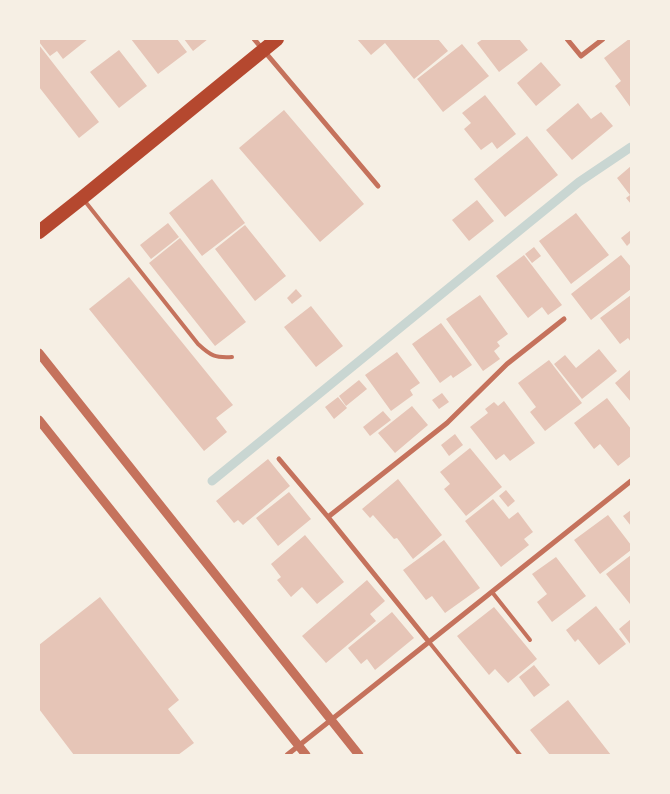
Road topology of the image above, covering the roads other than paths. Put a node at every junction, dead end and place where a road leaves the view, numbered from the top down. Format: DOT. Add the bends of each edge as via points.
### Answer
graph roads {
  1 [pos="277,39"];
  2 [pos="567,39"];
  3 [pos="603,39"];
  4 [pos="258,44"];
  5 [pos="378,186"];
  6 [pos="82,198"];
  7 [pos="39,232"];
  8 [pos="564,319"];
  9 [pos="39,353"];
  10 [pos="232,357"];
  11 [pos="39,420"];
  12 [pos="279,459"];
  13 [pos="631,481"];
  14 [pos="328,516"];
  15 [pos="492,592"];
  16 [pos="530,640"];
  17 [pos="429,642"];
  18 [pos="332,720"];
  19 [pos="299,746"];
  20 [pos="287,755"];
  21 [pos="306,755"];
  22 [pos="359,755"];
  23 [pos="520,755"];
  1 -- 4 [label="highway"];
  2 -- 3 [label="street" via="581,56"];
  4 -- 5 [label="street"];
  4 -- 6 [label="highway"];
  6 -- 7 [label="highway"];
  6 -- 10 [label="lane" via="198,344 219,358"];
  8 -- 14 [label="street" via="507,364 447,423"];
  9 -- 18 [label="street"];
  11 -- 19 [label="street"];
  12 -- 14 [label="street"];
  13 -- 15 [label="street"];
  14 -- 17 [label="street"];
  15 -- 16 [label="lane"];
  15 -- 17 [label="street"];
  17 -- 18 [label="street"];
  17 -- 23 [label="lane"];
  18 -- 19 [label="street"];
  18 -- 22 [label="street"];
  19 -- 20 [label="street"];
  19 -- 21 [label="street"];
}
